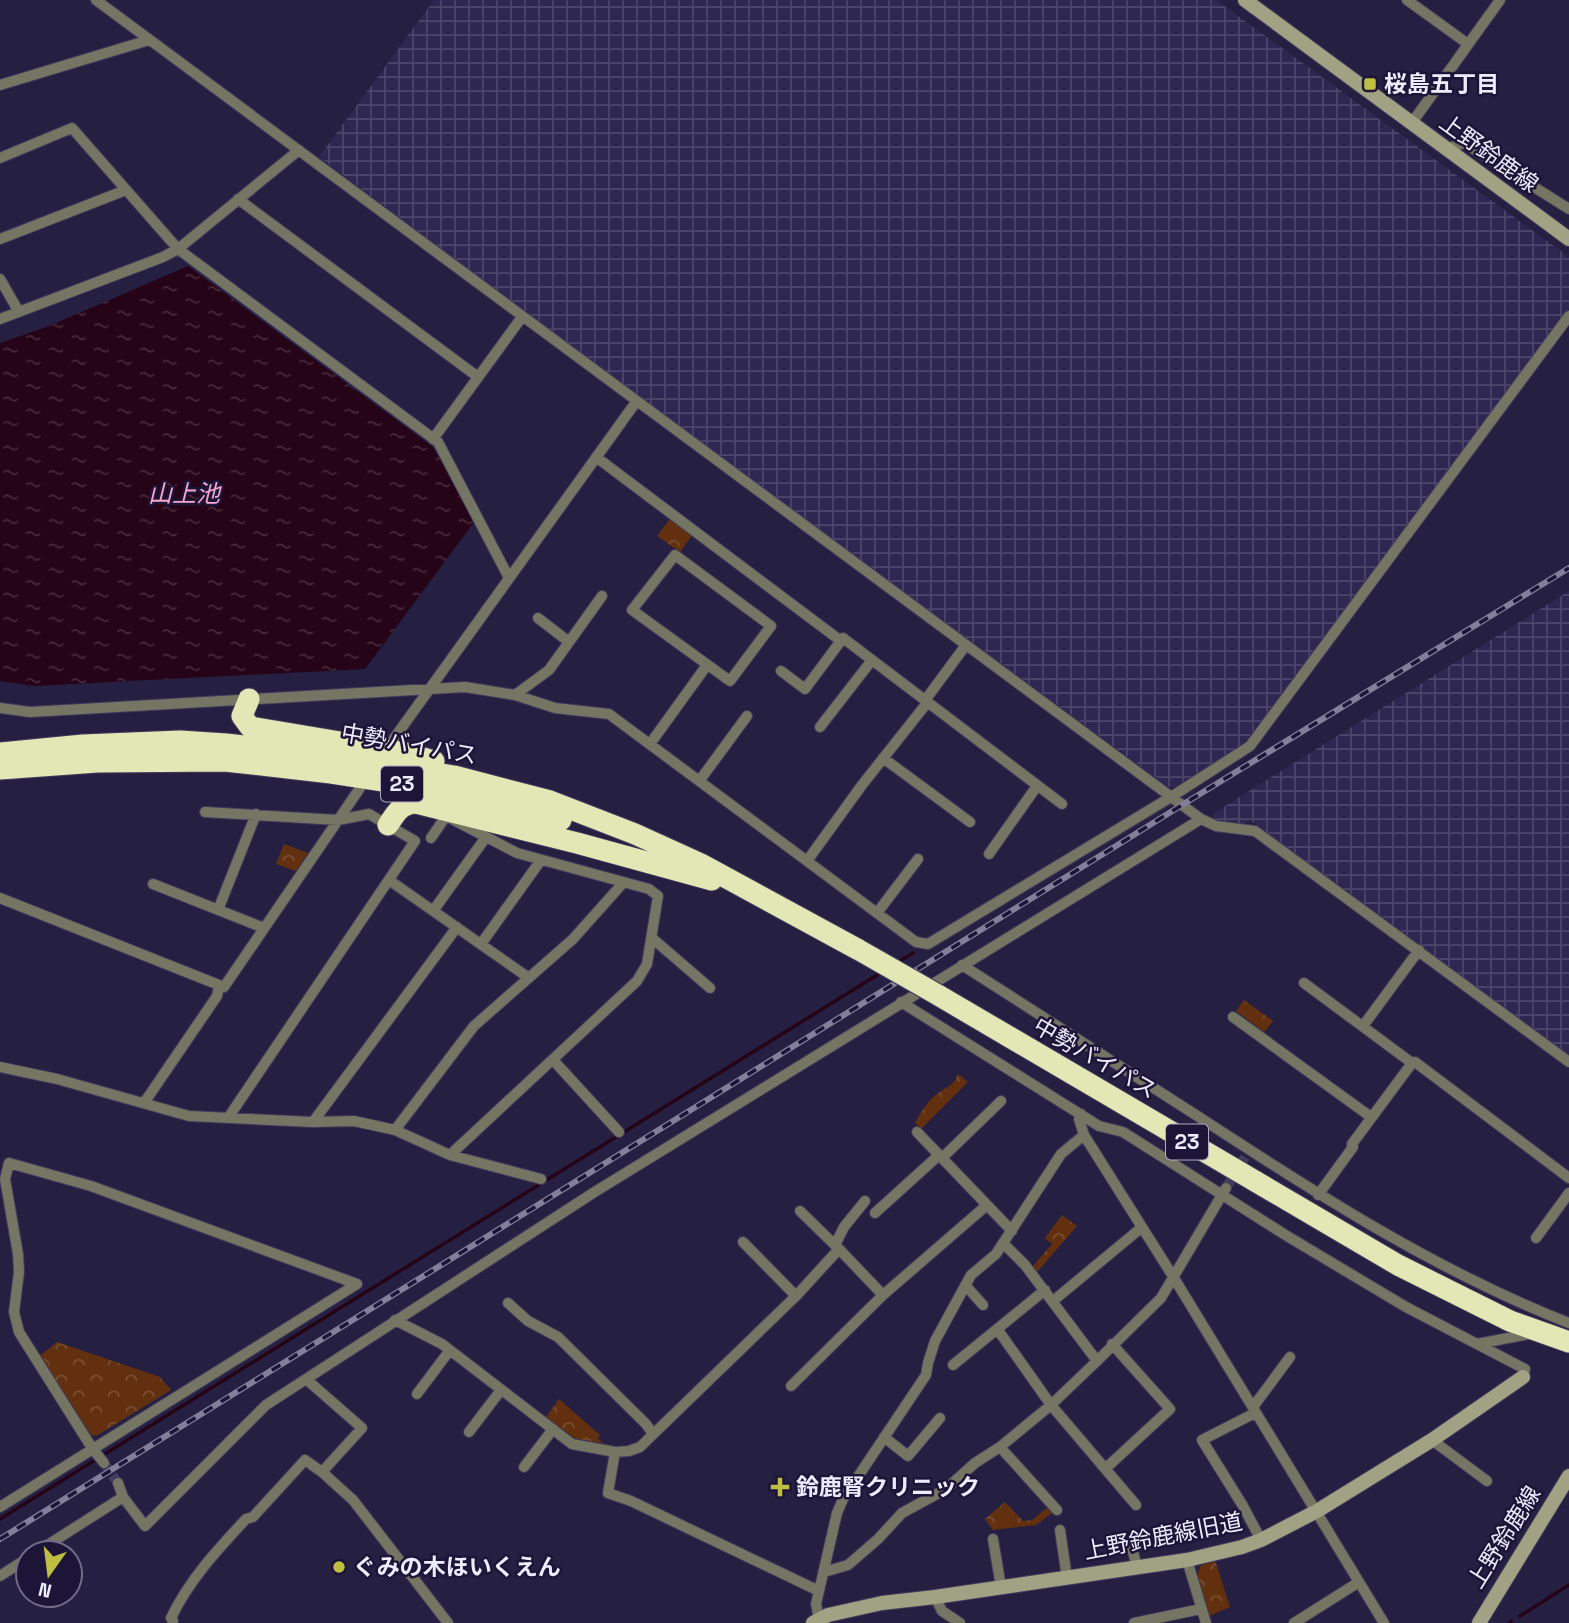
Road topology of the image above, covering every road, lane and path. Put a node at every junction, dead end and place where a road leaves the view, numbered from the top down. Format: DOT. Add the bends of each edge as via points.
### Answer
graph roads {
  1 [pos="96,0"];
  2 [pos="1407,0"];
  3 [pos="1500,0"];
  4 [pos="1251,2"];
  5 [pos="149,40"];
  6 [pos="1468,44"];
  7 [pos="0,85"];
  8 [pos="1411,124"];
  9 [pos="1445,149"];
  10 [pos="299,150"];
  11 [pos="0,158"];
  12 [pos="127,190"];
  13 [pos="238,199"];
  14 [pos="1569,209"];
  15 [pos="0,239"];
  16 [pos="1569,239"];
  17 [pos="178,249"];
  18 [pos="0,279"];
  19 [pos="19,312"];
  20 [pos="1569,316"];
  21 [pos="522,317"];
  22 [pos="0,319"];
  23 [pos="478,377"];
  24 [pos="636,402"];
  25 [pos="433,439"];
  26 [pos="596,457"];
  27 [pos="509,578"];
  28 [pos="602,596"];
  29 [pos="538,618"];
  30 [pos="841,641"];
  31 [pos="569,642"];
  32 [pos="966,645"];
  33 [pos="872,660"];
  34 [pos="708,665"];
  35 [pos="781,671"];
  36 [pos="428,689"];
  37 [pos="515,695"];
  38 [pos="249,699"];
  39 [pos="926,701"];
  40 [pos="0,708"];
  41 [pos="747,716"];
  42 [pos="820,727"];
  43 [pos="0,739"];
  44 [pos="83,744"];
  45 [pos="390,744"];
  46 [pos="650,744"];
  47 [pos="0,753"];
  48 [pos="883,758"];
  49 [pos="97,762"];
  50 [pos="0,769"];
  51 [pos="0,780"];
  52 [pos="700,780"];
  53 [pos="1037,786"];
  54 [pos="359,788"];
  55 [pos="528,795"];
  56 [pos="1171,797"];
  57 [pos="1062,804"];
  58 [pos="205,812"];
  59 [pos="256,814"];
  60 [pos="1201,819"];
  61 [pos="338,820"];
  62 [pos="970,822"];
  63 [pos="388,825"];
  64 [pos="486,837"];
  65 [pos="430,838"];
  66 [pos="989,854"];
  67 [pos="918,859"];
  68 [pos="541,860"];
  69 [pos="807,861"];
  70 [pos="389,880"];
  71 [pos="623,883"];
  72 [pos="724,883"];
  73 [pos="153,884"];
  74 [pos="0,898"];
  75 [pos="218,909"];
  76 [pos="784,910"];
  77 [pos="433,911"];
  78 [pos="877,913"];
  79 [pos="264,928"];
  80 [pos="457,928"];
  81 [pos="652,939"];
  82 [pos="481,944"];
  83 [pos="1419,950"];
  84 [pos="962,965"];
  85 [pos="529,978"];
  86 [pos="1304,983"];
  87 [pos="219,986"];
  88 [pos="710,988"];
  89 [pos="901,1002"];
  90 [pos="1233,1017"];
  91 [pos="1363,1026"];
  92 [pos="554,1061"];
  93 [pos="1569,1062"];
  94 [pos="1412,1063"];
  95 [pos="0,1066"];
  96 [pos="1000,1101"];
  97 [pos="144,1103"];
  98 [pos="1081,1114"];
  99 [pos="228,1118"];
  100 [pos="1371,1118"];
  101 [pos="313,1122"];
  102 [pos="394,1130"];
  103 [pos="619,1132"];
  104 [pos="917,1132"];
  105 [pos="1084,1135"];
  106 [pos="450,1155"];
  107 [pos="941,1157"];
  108 [pos="1569,1178"];
  109 [pos="541,1179"];
  110 [pos="1224,1192"];
  111 [pos="1569,1193"];
  112 [pos="1318,1195"];
  113 [pos="865,1201"];
  114 [pos="988,1205"];
  115 [pos="800,1211"];
  116 [pos="875,1213"];
  117 [pos="1141,1228"];
  118 [pos="1012,1231"];
  119 [pos="1536,1238"];
  120 [pos="743,1242"];
  121 [pos="1004,1244"];
  122 [pos="837,1247"];
  123 [pos="1174,1278"];
  124 [pos="966,1286"];
  125 [pos="1045,1290"];
  126 [pos="883,1295"];
  127 [pos="796,1296"];
  128 [pos="1053,1301"];
  129 [pos="508,1303"];
  130 [pos="983,1305"];
  131 [pos="395,1320"];
  132 [pos="1569,1323"];
  133 [pos="998,1330"];
  134 [pos="1540,1332"];
  135 [pos="1569,1342"];
  136 [pos="1112,1344"];
  137 [pos="1477,1344"];
  138 [pos="450,1350"];
  139 [pos="1290,1357"];
  140 [pos="1097,1361"];
  141 [pos="954,1364"];
  142 [pos="1523,1377"];
  143 [pos="306,1379"];
  144 [pos="791,1386"];
  145 [pos="501,1390"];
  146 [pos="417,1394"];
  147 [pos="1051,1405"];
  148 [pos="1254,1410"];
  149 [pos="940,1419"];
  150 [pos="553,1429"];
  151 [pos="469,1432"];
  152 [pos="653,1434"];
  153 [pos="884,1437"];
  154 [pos="1432,1440"];
  155 [pos="1000,1447"];
  156 [pos="615,1451"];
  157 [pos="98,1456"];
  158 [pos="524,1467"];
  159 [pos="1106,1468"];
  160 [pos="322,1472"];
  161 [pos="1569,1476"];
  162 [pos="1487,1480"];
  163 [pos="117,1483"];
  164 [pos="123,1497"];
  165 [pos="1136,1505"];
  166 [pos="0,1507"];
  167 [pos="1057,1510"];
  168 [pos="1317,1511"];
  169 [pos="1060,1530"];
  170 [pos="57,1539"];
  171 [pos="993,1539"];
  172 [pos="1126,1539"];
  173 [pos="1261,1540"];
  174 [pos="1187,1560"];
  175 [pos="1137,1567"];
  176 [pos="824,1572"];
  177 [pos="1067,1578"];
  178 [pos="1359,1582"];
  179 [pos="1002,1587"];
  180 [pos="819,1591"];
  181 [pos="935,1597"];
  182 [pos="1202,1609"];
  183 [pos="816,1621"];
  184 [pos="173,1622"];
  185 [pos="448,1623"];
  186 [pos="960,1623"];
  187 [pos="1134,1623"];
  188 [pos="1206,1623"];
  189 [pos="1294,1623"];
  190 [pos="1384,1623"];
  191 [pos="1479,1623"];
  1 -- 5 [label="street"];
  2 -- 6 [label="street"];
  3 -- 6 [label="street"];
  4 -- 8 [label="street, 上野鈴鹿線"];
  5 -- 7 [label="street"];
  5 -- 10 [label="street"];
  6 -- 8 [label="street"];
  8 -- 9 [label="street, 上野鈴鹿線"];
  9 -- 14 [label="street" via="1464,143"];
  9 -- 16 [label="street, 上野鈴鹿線"];
  10 -- 13 [label="street"];
  10 -- 21 [label="street"];
  11 -- 12 [label="street" via="72,128"];
  12 -- 15 [label="street"];
  12 -- 17 [label="street"];
  13 -- 17 [label="street"];
  13 -- 23 [label="street"];
  17 -- 19 [label="street"];
  17 -- 25 [label="street"];
  18 -- 19 [label="street"];
  19 -- 22 [label="street"];
  20 -- 56 [label="street" via="1250,747"];
  21 -- 23 [label="street"];
  21 -- 24 [label="street"];
  23 -- 25 [label="street"];
  24 -- 26 [label="street"];
  24 -- 32 [label="street"];
  25 -- 27 [label="street"];
  26 -- 27 [label="street"];
  26 -- 30 [label="street"];
  27 -- 36 [label="street"];
  28 -- 31 [label="street"];
  29 -- 31 [label="street"];
  30 -- 33 [label="street" via="843,638"];
  30 -- 35 [label="street" via="805,689"];
  31 -- 37 [label="street" via="549,670"];
  32 -- 39 [label="street"];
  32 -- 56 [label="street"];
  33 -- 39 [label="street"];
  33 -- 42 [label="street"];
  34 -- 34 [label="street" via="632,610 675,555 771,626 730,681"];
  34 -- 46 [label="street"];
  36 -- 37 [label="street" via="465,687"];
  36 -- 38 [label="street"];
  36 -- 45 [label="street"];
  37 -- 46 [label="street" via="555,708 609,715"];
  38 -- 40 [label="street" via="30,712"];
  38 -- 55 [label="highway" via="243,716 250,727 406,753"];
  39 -- 48 [label="street"];
  39 -- 53 [label="street"];
  41 -- 52 [label="street"];
  43 -- 44 [label="highway"];
  44 -- 47 [label="highway, 中勢バイパス / 23"];
  44 -- 55 [label="highway, 中勢バイパス / 23" via="180,741 278,750 454,776"];
  46 -- 52 [label="street"];
  48 -- 62 [label="street"];
  48 -- 69 [label="street"];
  49 -- 50 [label="highway, 中勢バイパス / 23"];
  49 -- 51 [label="highway"];
  49 -- 72 [label="highway, 中勢バイパス / 23" via="225,761 442,790 632,843"];
  52 -- 69 [label="street"];
  53 -- 57 [label="street"];
  53 -- 66 [label="street"];
  54 -- 61 [label="street"];
  55 -- 76 [label="highway, 中勢バイパス / 23" via="635,834"];
  56 -- 60 [label="street"];
  56 -- 78 [label="street" via="928,944 916,942"];
  58 -- 59 [label="street"];
  59 -- 61 [label="street"];
  59 -- 75 [label="street"];
  60 -- 83 [label="street" via="1216,826 1255,831"];
  60 -- 84 [label="street"];
  61 -- 63 [label="street" via="369,814"];
  61 -- 79 [label="street"];
  63 -- 70 [label="street" via="415,841"];
  63 -- 72 [label="highway" via="405,803 416,803"];
  64 -- 65 [label="street" via="446,816"];
  64 -- 68 [label="street"];
  64 -- 77 [label="street"];
  67 -- 78 [label="street"];
  68 -- 71 [label="street"];
  68 -- 82 [label="street"];
  69 -- 78 [label="street"];
  70 -- 77 [label="street"];
  70 -- 99 [label="street"];
  71 -- 81 [label="street" via="658,896"];
  71 -- 85 [label="street" via="573,939"];
  72 -- 76 [label="highway, 中勢バイパス / 23"];
  73 -- 75 [label="street"];
  74 -- 87 [label="street"];
  75 -- 79 [label="street"];
  76 -- 134 [label="highway, 中勢バイパス / 23, bridge" via="1388,1259"];
  77 -- 80 [label="street"];
  79 -- 87 [label="street" via="224,988"];
  80 -- 82 [label="street"];
  80 -- 101 [label="street"];
  81 -- 88 [label="street"];
  81 -- 92 [label="street" via="647,964 637,981"];
  82 -- 85 [label="street"];
  83 -- 91 [label="street"];
  83 -- 93 [label="street"];
  84 -- 89 [label="street"];
  84 -- 112 [label="street"];
  85 -- 102 [label="street" via="474,1026"];
  86 -- 91 [label="street"];
  87 -- 97 [label="street"];
  89 -- 98 [label="street"];
  89 -- 131 [label="street"];
  90 -- 100 [label="street"];
  91 -- 94 [label="street"];
  92 -- 103 [label="street"];
  92 -- 106 [label="street"];
  94 -- 100 [label="street"];
  94 -- 108 [label="street"];
  95 -- 97 [label="street"];
  96 -- 107 [label="street"];
  97 -- 99 [label="street" via="189,1116"];
  98 -- 105 [label="street"];
  98 -- 110 [label="street" via="1123,1132"];
  99 -- 101 [label="street"];
  100 -- 112 [label="street"];
  101 -- 102 [label="street" via="354,1122"];
  102 -- 106 [label="street"];
  104 -- 107 [label="street"];
  105 -- 117 [label="street"];
  105 -- 118 [label="street" via="1061,1154"];
  106 -- 109 [label="street"];
  107 -- 114 [label="street"];
  107 -- 116 [label="street"];
  110 -- 123 [label="street"];
  110 -- 137 [label="street" via="1405,1307"];
  111 -- 119 [label="street"];
  112 -- 132 [label="street" via="1462,1275"];
  113 -- 122 [label="street" via="849,1220"];
  114 -- 118 [label="street"];
  114 -- 126 [label="street"];
  115 -- 122 [label="street"];
  117 -- 123 [label="street"];
  117 -- 128 [label="street"];
  118 -- 121 [label="street"];
  120 -- 127 [label="street"];
  121 -- 124 [label="street" via="971,1275"];
  121 -- 125 [label="street"];
  122 -- 126 [label="street"];
  122 -- 127 [label="street"];
  123 -- 136 [label="street" via="1161,1298"];
  123 -- 148 [label="street"];
  124 -- 130 [label="street"];
  124 -- 153 [label="street" via="936,1341 926,1375"];
  125 -- 128 [label="street"];
  125 -- 133 [label="street"];
  126 -- 144 [label="street"];
  127 -- 152 [label="street"];
  128 -- 140 [label="street"];
  129 -- 152 [label="street" via="558,1338"];
  131 -- 138 [label="street"];
  131 -- 143 [label="street"];
  133 -- 141 [label="street"];
  133 -- 147 [label="street"];
  134 -- 135 [label="highway, 中勢バイパス / 23"];
  134 -- 137 [label="street"];
  136 -- 140 [label="street"];
  136 -- 159 [label="street" via="1170,1409"];
  137 -- 142 [label="street" via="1525,1368"];
  138 -- 145 [label="street"];
  138 -- 146 [label="street"];
  139 -- 148 [label="street"];
  140 -- 147 [label="street"];
  142 -- 154 [label="street, 上野鈴鹿線旧道"];
  143 -- 160 [label="street" via="362,1428"];
  143 -- 164 [label="street" via="266,1405 145,1526"];
  145 -- 150 [label="street"];
  145 -- 151 [label="street"];
  147 -- 155 [label="street"];
  147 -- 159 [label="street"];
  148 -- 168 [label="street"];
  148 -- 173 [label="street" via="1202,1440"];
  149 -- 153 [label="street" via="908,1456"];
  150 -- 156 [label="street" via="572,1444"];
  150 -- 158 [label="street"];
  152 -- 156 [label="street" via="640,1447"];
  153 -- 176 [label="street" via="842,1499"];
  154 -- 162 [label="street"];
  154 -- 168 [label="street, 上野鈴鹿線旧道"];
  155 -- 167 [label="street"];
  155 -- 176 [label="street" via="946,1489 902,1513 848,1565"];
  156 -- 180 [label="street" via="608,1493"];
  157 -- 157 [label="street" via="19,1332 14,1312 18,1254 5,1179 9,1163 91,1186 357,1284"];
  157 -- 166 [label="street"];
  159 -- 165 [label="street"];
  160 -- 184 [label="street" via="305,1460 253,1517 246,1519 210,1558 176,1608"];
  160 -- 185 [label="street" via="353,1500"];
  161 -- 191 [label="street, 上野鈴鹿線"];
  163 -- 164 [label="street"];
  164 -- 170 [label="street"];
  168 -- 173 [label="street, 上野鈴鹿線旧道"];
  168 -- 178 [label="street"];
  169 -- 177 [label="street"];
  171 -- 179 [label="street"];
  172 -- 175 [label="street"];
  173 -- 174 [label="street, 上野鈴鹿線旧道"];
  174 -- 175 [label="street, 上野鈴鹿線旧道"];
  174 -- 182 [label="street"];
  175 -- 177 [label="street, 上野鈴鹿線旧道"];
  176 -- 180 [label="street"];
  177 -- 179 [label="street, 上野鈴鹿線旧道"];
  178 -- 189 [label="street"];
  178 -- 190 [label="street"];
  179 -- 181 [label="street, 上野鈴鹿線旧道"];
  180 -- 183 [label="street"];
  181 -- 183 [label="street, 上野鈴鹿線旧道" via="882,1603"];
  181 -- 186 [label="street" via="943,1611"];
  182 -- 187 [label="street"];
  182 -- 188 [label="street"];
}
